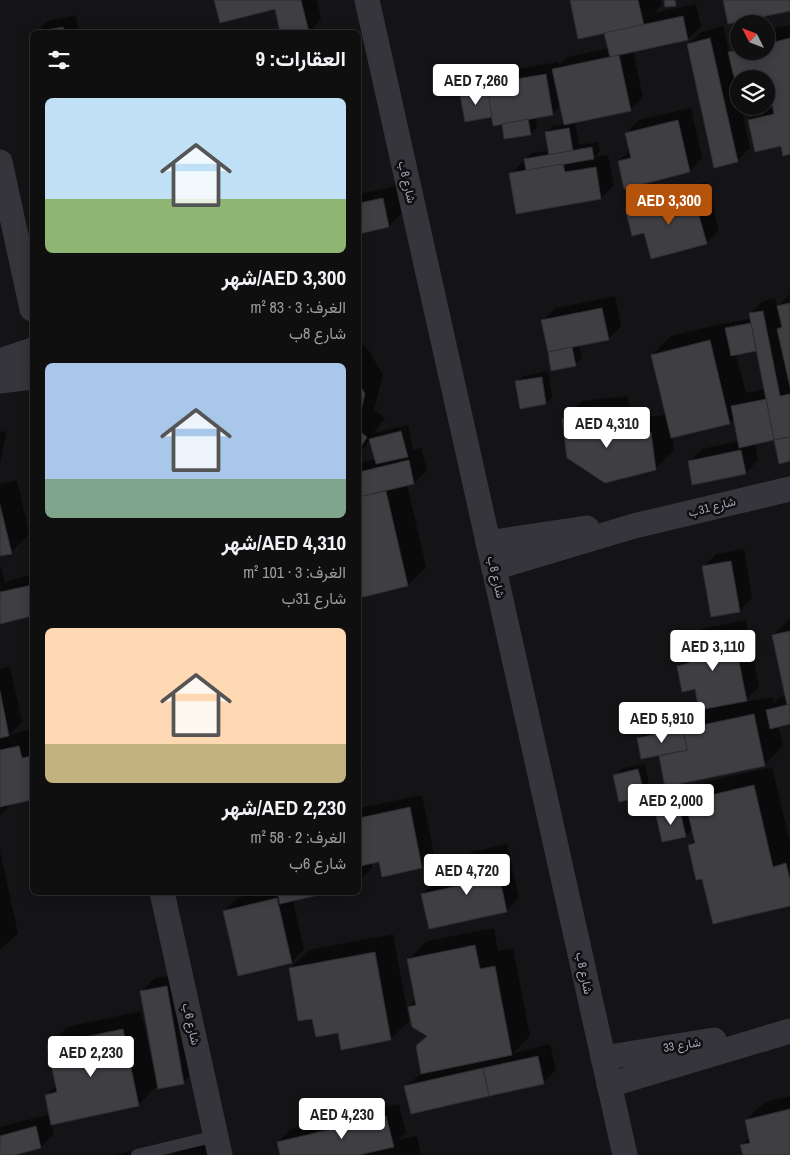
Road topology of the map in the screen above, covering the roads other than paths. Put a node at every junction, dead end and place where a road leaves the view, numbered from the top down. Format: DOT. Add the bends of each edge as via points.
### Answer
graph roads {
  1 [pos="367,0"];
  2 [pos="0,162"];
  3 [pos="30,300"];
  4 [pos="30,351"];
  5 [pos="0,361"];
  6 [pos="30,377"];
  7 [pos="0,381"];
  8 [pos="790,488"];
  9 [pos="634,526"];
  10 [pos="488,543"];
  11 [pos="494,568"];
  12 [pos="163,895"];
  13 [pos="790,1031"];
  14 [pos="762,1038"];
  15 [pos="603,1058"];
  16 [pos="609,1085"];
  17 [pos="218,1146"];
  18 [pos="136,1155"];
  19 [pos="625,1155"];
  1 -- 10 [label="street, شارع 8ب"];
  2 -- 3 [label="street"];
  4 -- 5 [label="street"];
  6 -- 7 [label="street"];
  8 -- 9 [label="street, شارع 31ب"];
  9 -- 10 [label="street, شارع 31ب" via="592,528"];
  9 -- 11 [label="street, شارع 31ب"];
  10 -- 11 [label="street, شارع 8ب"];
  11 -- 15 [label="street, شارع 8ب"];
  12 -- 17 [label="street, شارع 6ب"];
  13 -- 14 [label="street, شارع 33"];
  14 -- 15 [label="street, شارع 33" via="719,1040"];
  14 -- 16 [label="street, شارع 33"];
  15 -- 16 [label="street, شارع 8ب"];
  16 -- 19 [label="street, شارع 8ب"];
  17 -- 18 [label="lane"];
}
